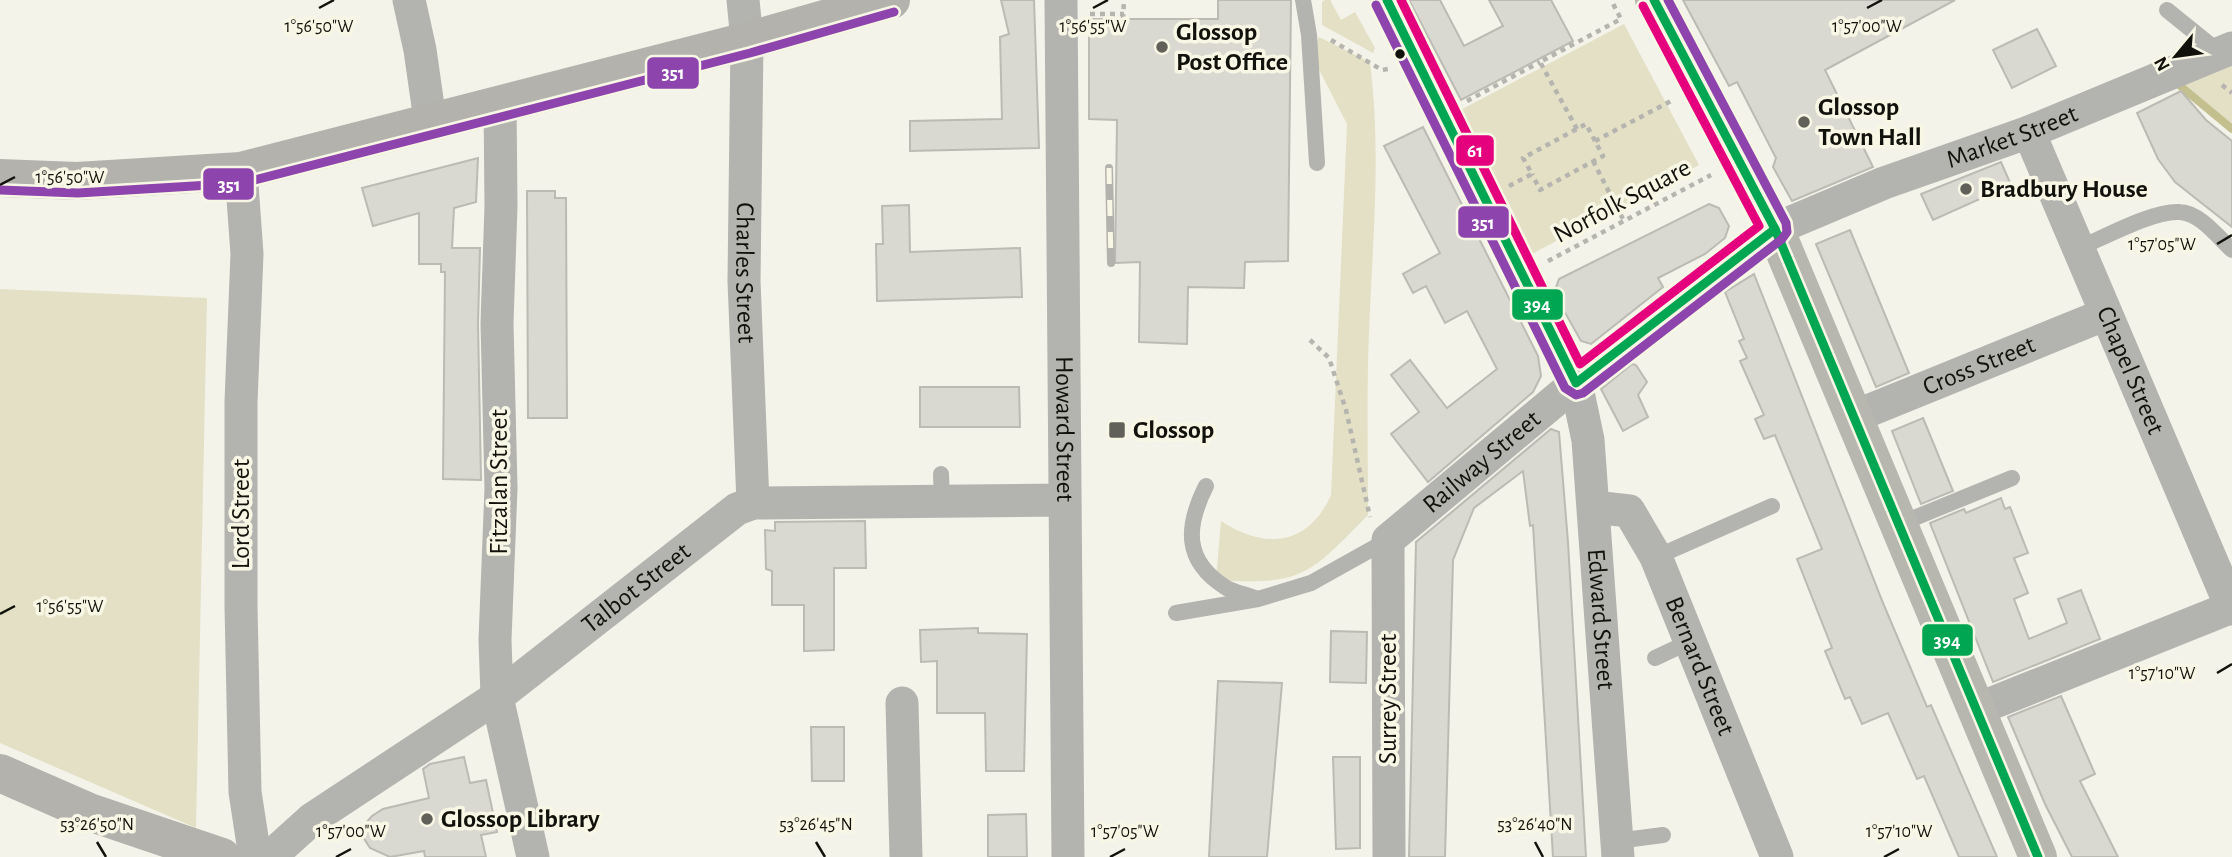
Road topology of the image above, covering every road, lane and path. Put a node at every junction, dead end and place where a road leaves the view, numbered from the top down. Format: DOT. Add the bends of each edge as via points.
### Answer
graph roads {
  1 [pos="409,0"];
  2 [pos="743,0"];
  3 [pos="891,0"];
  4 [pos="1061,0"];
  5 [pos="1303,0"];
  6 [pos="1387,0"];
  7 [pos="1611,0"];
  8 [pos="1654,0"];
  9 [pos="1124,1"];
  10 [pos="2166,10"];
  11 [pos="1124,19"];
  12 [pos="1320,34"];
  13 [pos="747,41"];
  14 [pos="2226,50"];
  15 [pos="1370,62"];
  16 [pos="1540,62"];
  17 [pos="1700,86"];
  18 [pos="500,103"];
  19 [pos="1443,115"];
  20 [pos="430,120"];
  21 [pos="1577,129"];
  22 [pos="2029,132"];
  23 [pos="1595,141"];
  24 [pos="1739,160"];
  25 [pos="1593,161"];
  26 [pos="1317,163"];
  27 [pos="241,171"];
  28 [pos="1532,174"];
  29 [pos="0,178"];
  30 [pos="1483,199"];
  31 [pos="1624,221"];
  32 [pos="1775,229"];
  33 [pos="2077,248"];
  34 [pos="2232,250"];
  35 [pos="1523,275"];
  36 [pos="2106,314"];
  37 [pos="1310,340"];
  38 [pos="1576,383"];
  39 [pos="1853,417"];
  40 [pos="2012,478"];
  41 [pos="1206,486"];
  42 [pos="1063,500"];
  43 [pos="753,503"];
  44 [pos="1772,506"];
  45 [pos="1594,507"];
  46 [pos="1897,525"];
  47 [pos="1388,540"];
  48 [pos="1656,557"];
  49 [pos="1258,599"];
  50 [pos="2232,608"];
  51 [pos="1176,613"];
  52 [pos="1689,642"];
  53 [pos="1655,658"];
  54 [pos="497,697"];
  55 [pos="902,703"];
  56 [pos="1975,710"];
  57 [pos="0,773"];
  58 [pos="1663,835"];
  59 [pos="1617,849"];
  60 [pos="222,857"];
  61 [pos="255,857"];
  62 [pos="270,857"];
  63 [pos="533,857"];
  64 [pos="906,857"];
  65 [pos="1068,857"];
  66 [pos="1388,857"];
  67 [pos="1777,857"];
  68 [pos="2038,857"];
  1 -- 20 [label="street"];
  2 -- 13 [label="street, Charles Street"];
  3 -- 13 [label="main road"];
  4 -- 42 [label="street, Howard Street"];
  5 -- 26 [label="lane"];
  6 -- 19 [label="street, Edward Street"];
  7 -- 16 [label="path" via="1621,19"];
  8 -- 17 [label="main road"];
  9 -- 11 [label="path"];
  10 -- 14 [label="lane"];
  12 -- 15 [label="path"];
  13 -- 18 [label="main road"];
  13 -- 43 [label="street, Charles Street" via="744,281"];
  14 -- 22 [label="street, Market Street"];
  16 -- 19 [label="path"];
  16 -- 21 [label="path"];
  17 -- 23 [label="path"];
  17 -- 24 [label="main road"];
  18 -- 20 [label="main road"];
  18 -- 54 [label="street, Fitzalan Street"];
  19 -- 30 [label="street, Edward Street"];
  20 -- 27 [label="main road"];
  21 -- 23 [label="path" via="1586,124"];
  21 -- 28 [label="path" via="1523,158"];
  22 -- 32 [label="street, Market Street" via="1884,183"];
  22 -- 33 [label="street, Chapel Street"];
  23 -- 25 [label="path" via="1603,156"];
  24 -- 31 [label="path, Norfolk Square"];
  24 -- 32 [label="main road"];
  25 -- 28 [label="path" via="1540,190"];
  25 -- 31 [label="path"];
  27 -- 29 [label="main road" via="77,181"];
  27 -- 61 [label="street, Lord Street" via="247,254 240,607 245,792"];
  28 -- 30 [label="path"];
  30 -- 35 [label="street, Edward Street"];
  31 -- 35 [label="path, Norfolk Square"];
  32 -- 38 [label="street, Railway Street"];
  32 -- 39 [label="main road"];
  33 -- 34 [label="lane" via="2181,212 2203,222"];
  33 -- 36 [label="street, Chapel Street"];
  35 -- 38 [label="street, Edward Street"];
  36 -- 39 [label="street, Cross Street"];
  36 -- 50 [label="street, Chapel Street"];
  37 -- 47 [label="path" via="1328,358 1346,410 1368,515"];
  38 -- 45 [label="street, Edward Street" via="1588,440"];
  38 -- 47 [label="street, Railway Street"];
  39 -- 46 [label="main road"];
  40 -- 46 [label="lane"];
  41 -- 49 [label="lane" via="1193,512 1190,538 1203,569 1227,589"];
  42 -- 43 [label="street, Talbot Street" via="942,488"];
  42 -- 65 [label="street, Howard Street"];
  43 -- 54 [label="street, Talbot Street" via="737,509"];
  44 -- 48 [label="lane"];
  45 -- 48 [label="street, Bernard Street" via="1629,511"];
  45 -- 59 [label="street, Edward Street"];
  46 -- 56 [label="main road"];
  47 -- 49 [label="lane" via="1311,583"];
  47 -- 66 [label="street, Surrey Street"];
  48 -- 52 [label="street, Bernard Street"];
  49 -- 51 [label="lane"];
  50 -- 56 [label="street"];
  52 -- 53 [label="lane"];
  52 -- 67 [label="street, Bernard Street"];
  54 -- 62 [label="street, Talbot Street" via="312,820"];
  54 -- 63 [label="street, Fitzalan Street"];
  55 -- 64 [label="street"];
  56 -- 68 [label="main road"];
  57 -- 60 [label="main road" via="89,812"];
  58 -- 59 [label="lane"];
}
